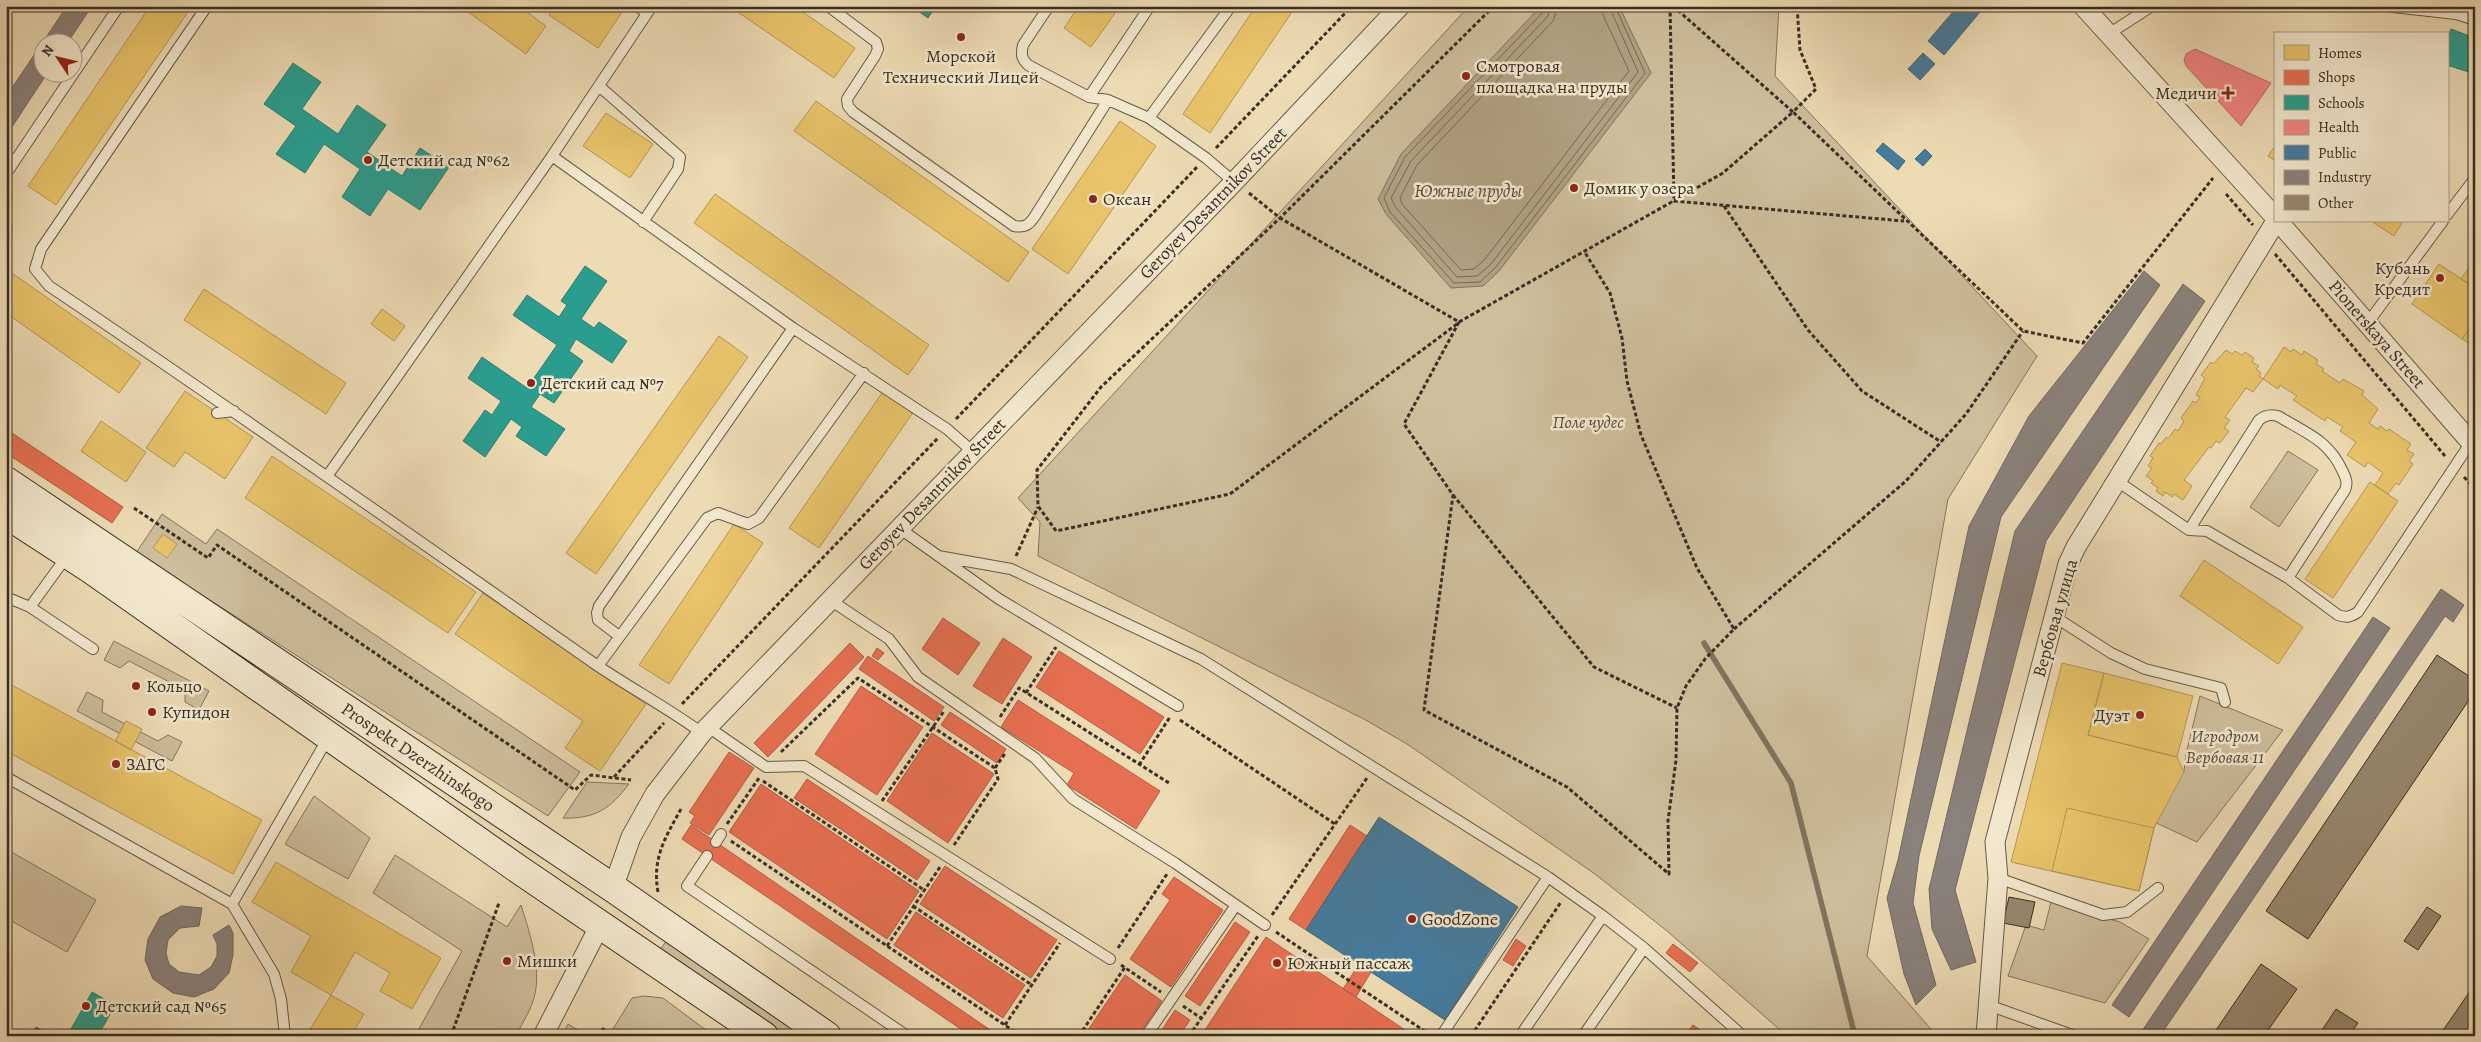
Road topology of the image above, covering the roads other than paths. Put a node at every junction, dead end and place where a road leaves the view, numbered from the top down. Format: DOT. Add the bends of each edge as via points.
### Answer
graph roads {
  1 [pos="119,6"];
  2 [pos="207,6"];
  3 [pos="637,6"];
  4 [pos="828,6"];
  5 [pos="1049,6"];
  6 [pos="1150,6"];
  7 [pos="1231,6"];
  8 [pos="1400,6"];
  9 [pos="2083,6"];
  10 [pos="2152,6"];
  11 [pos="2384,6"];
  12 [pos="650,10"];
  13 [pos="2475,20"];
  14 [pos="2107,35"];
  15 [pos="599,86"];
  16 [pos="1089,97"];
  17 [pos="1108,100"];
  18 [pos="1149,118"];
  19 [pos="552,156"];
  20 [pos="6,174"];
  21 [pos="2475,178"];
  22 [pos="1234,182"];
  23 [pos="2448,214"];
  24 [pos="2274,216"];
  25 [pos="643,222"];
  26 [pos="2276,222"];
  27 [pos="2278,222"];
  28 [pos="2442,222"];
  29 [pos="2368,324"];
  30 [pos="793,328"];
  31 [pos="864,373"];
  32 [pos="234,411"];
  33 [pos="217,413"];
  34 [pos="2473,445"];
  35 [pos="972,451"];
  36 [pos="328,475"];
  37 [pos="6,481"];
  38 [pos="2117,481"];
  39 [pos="6,514"];
  40 [pos="899,528"];
  41 [pos="2189,530"];
  42 [pos="68,555"];
  43 [pos="938,556"];
  44 [pos="2288,578"];
  45 [pos="6,596"];
  46 [pos="830,600"];
  47 [pos="30,607"];
  48 [pos="2055,617"];
  49 [pos="619,636"];
  50 [pos="93,649"];
  51 [pos="598,666"];
  52 [pos="2225,702"];
  53 [pos="1178,706"];
  54 [pos="705,730"];
  55 [pos="330,735"];
  56 [pos="6,777"];
  57 [pos="707,856"];
  58 [pos="1548,877"];
  59 [pos="1998,878"];
  60 [pos="613,888"];
  61 [pos="2158,888"];
  62 [pos="232,904"];
  63 [pos="1236,905"];
  64 [pos="1603,916"];
  65 [pos="600,925"];
  66 [pos="1265,925"];
  67 [pos="1644,948"];
  68 [pos="1110,959"];
  69 [pos="1988,1005"];
  70 [pos="286,1036"];
  71 [pos="543,1036"];
  72 [pos="764,1036"];
  73 [pos="827,1036"];
  74 [pos="907,1036"];
  75 [pos="1146,1036"];
  76 [pos="1441,1036"];
  77 [pos="1520,1036"];
  78 [pos="1583,1036"];
  79 [pos="1743,1036"];
  80 [pos="1986,1036"];
  81 [pos="2075,1036"];
  1 -- 20 [label="lane"];
  2 -- 32 [label="lane" via="41,249 35,269 49,286"];
  3 -- 12 [label="lane"];
  4 -- 17 [label="lane" via="876,42 878,49 847,99 853,112 1014,226 1028,225 1035,216"];
  5 -- 16 [label="lane" via="1023,45 1023,59 1028,65"];
  6 -- 16 [label="lane"];
  7 -- 18 [label="lane"];
  8 -- 22 [label="street, Geroyev Desantnikov Street"];
  9 -- 14 [label="street"];
  10 -- 14 [label="lane"];
  11 -- 13 [label="lane" via="2456,14"];
  12 -- 15 [label="lane"];
  14 -- 24 [label="street"];
  15 -- 19 [label="lane"];
  15 -- 25 [label="lane" via="680,157 678,169"];
  16 -- 17 [label="lane"];
  17 -- 18 [label="lane"];
  18 -- 22 [label="lane"];
  19 -- 25 [label="lane"];
  19 -- 36 [label="lane"];
  21 -- 23 [label="lane"];
  22 -- 35 [label="street, Geroyev Desantnikov Street"];
  25 -- 30 [label="lane"];
  26 -- 38 [label="street, Вербовая улица"];
  27 -- 29 [label="street, Pionerskaya Street"];
  28 -- 29 [label="lane"];
  29 -- 34 [label="street, Pionerskaya Street"];
  30 -- 31 [label="lane"];
  30 -- 49 [label="lane" via="600,606 598,620"];
  31 -- 35 [label="lane" via="947,429"];
  31 -- 49 [label="lane" via="759,518 748,524 718,513 707,518"];
  32 -- 33 [label="lane"];
  32 -- 36 [label="lane"];
  34 -- 44 [label="lane" via="2453,466 2358,612 2345,618 2338,615"];
  35 -- 40 [label="street, Geroyev Desantnikov Street"];
  36 -- 51 [label="lane"];
  37 -- 60 [label="street, Prospekt Dzerzhinskogo"];
  38 -- 41 [label="lane"];
  38 -- 48 [label="street, Вербовая улица" via="2068,564"];
  39 -- 42 [label="street, Prospekt Dzerzhinskogo"];
  40 -- 43 [label="lane"];
  40 -- 46 [label="street, Geroyev Desantnikov Street"];
  41 -- 44 [label="lane" via="2207,531"];
  41 -- 44 [label="lane" via="2259,420 2271,414 2278,416 2329,448 2337,458 2346,481 2344,490"];
  42 -- 47 [label="lane"];
  42 -- 55 [label="street, Prospekt Dzerzhinskogo"];
  43 -- 53 [label="lane" via="999,599"];
  43 -- 58 [label="lane" via="1011,569 1201,659"];
  45 -- 47 [label="lane"];
  46 -- 54 [label="street, Geroyev Desantnikov Street"];
  46 -- 63 [label="lane" via="889,639 918,677 1035,758 1073,799"];
  47 -- 50 [label="lane"];
  48 -- 52 [label="lane" via="2111,653 2145,669 2221,688"];
  48 -- 59 [label="street, Вербовая улица" via="1995,842"];
  49 -- 51 [label="lane"];
  51 -- 54 [label="lane"];
  54 -- 60 [label="street, Geroyev Desantnikov Street" via="656,794 631,837"];
  54 -- 68 [label="lane" via="766,767 804,766"];
  55 -- 62 [label="lane"];
  55 -- 65 [label="street, Prospekt Dzerzhinskogo"];
  56 -- 62 [label="lane"];
  57 -- 74 [label="lane" via="687,886"];
  58 -- 64 [label="lane"];
  58 -- 76 [label="lane"];
  59 -- 61 [label="lane" via="2103,914 2127,912"];
  59 -- 69 [label="street, Вербовая улица"];
  60 -- 65 [label="street, Geroyev Desantnikov Street"];
  60 -- 73 [label="street, Prospekt Dzerzhinskogo"];
  62 -- 70 [label="lane" via="274,974 282,999"];
  63 -- 66 [label="lane"];
  63 -- 75 [label="lane"];
  64 -- 67 [label="lane"];
  64 -- 77 [label="lane"];
  65 -- 71 [label="street, Geroyev Desantnikov Street"];
  65 -- 72 [label="street, Prospekt Dzerzhinskogo"];
  67 -- 78 [label="lane"];
  67 -- 79 [label="lane"];
  69 -- 80 [label="street, Вербовая улица"];
  69 -- 81 [label="lane"];
}
